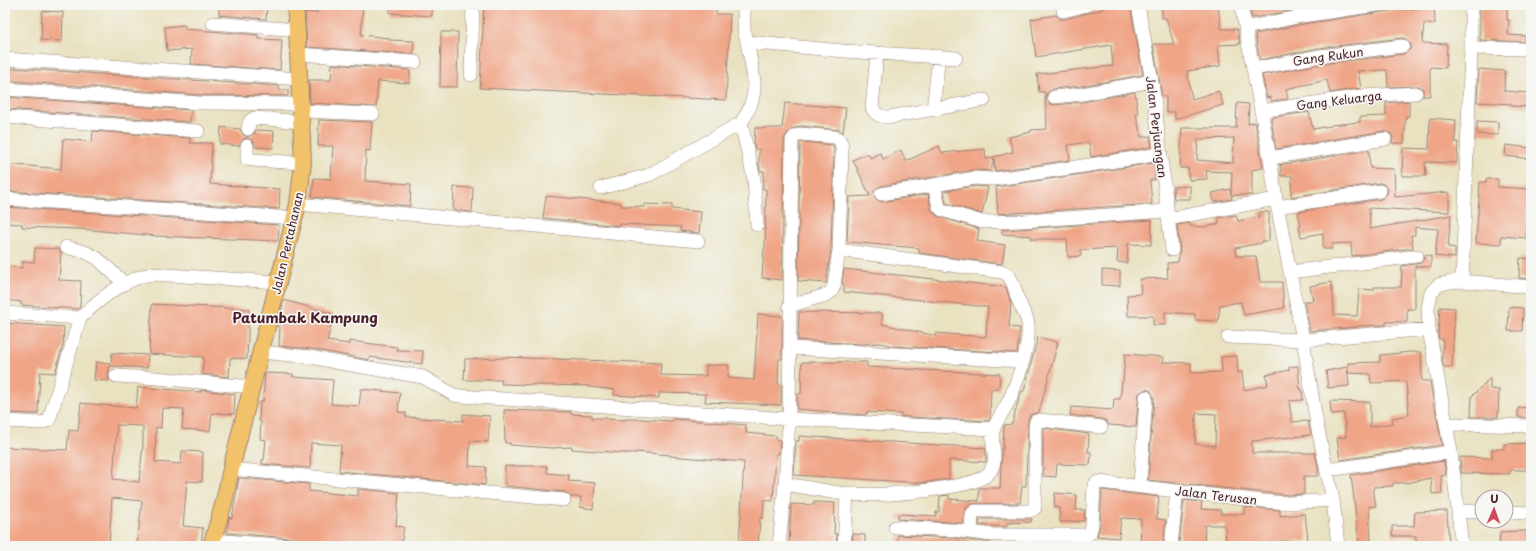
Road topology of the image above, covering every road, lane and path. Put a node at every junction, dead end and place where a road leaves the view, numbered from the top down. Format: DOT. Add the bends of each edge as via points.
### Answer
graph roads {
  1 [pos="295,5"];
  2 [pos="473,5"];
  3 [pos="744,5"];
  4 [pos="1087,5"];
  5 [pos="1138,5"];
  6 [pos="1241,5"];
  7 [pos="1377,5"];
  8 [pos="1471,5"];
  9 [pos="1063,11"];
  10 [pos="213,23"];
  11 [pos="1245,28"];
  12 [pos="297,30"];
  13 [pos="747,42"];
  14 [pos="1403,46"];
  15 [pos="1471,48"];
  16 [pos="1523,49"];
  17 [pos="877,53"];
  18 [pos="298,54"];
  19 [pos="939,56"];
  20 [pos="956,58"];
  21 [pos="5,59"];
  22 [pos="415,62"];
  23 [pos="1254,69"];
  24 [pos="471,75"];
  25 [pos="300,79"];
  26 [pos="1152,81"];
  27 [pos="5,89"];
  28 [pos="1416,92"];
  29 [pos="1054,97"];
  30 [pos="984,100"];
  31 [pos="933,109"];
  32 [pos="1261,111"];
  33 [pos="302,112"];
  34 [pos="373,114"];
  35 [pos="5,118"];
  36 [pos="741,123"];
  37 [pos="248,129"];
  38 [pos="198,131"];
  39 [pos="1385,139"];
  40 [pos="246,146"];
  41 [pos="1161,154"];
  42 [pos="1270,158"];
  43 [pos="303,163"];
  44 [pos="934,185"];
  45 [pos="601,188"];
  46 [pos="1380,191"];
  47 [pos="881,194"];
  48 [pos="5,199"];
  49 [pos="1277,203"];
  50 [pos="296,211"];
  51 [pos="1168,215"];
  52 [pos="757,225"];
  53 [pos="698,241"];
  54 [pos="66,247"];
  55 [pos="839,250"];
  56 [pos="1172,250"];
  57 [pos="1417,256"];
  58 [pos="1290,272"];
  59 [pos="1462,281"];
  60 [pos="278,282"];
  61 [pos="124,283"];
  62 [pos="1531,287"];
  63 [pos="789,306"];
  64 [pos="5,313"];
  65 [pos="80,318"];
  66 [pos="1429,329"];
  67 [pos="1228,337"];
  68 [pos="1303,340"];
  69 [pos="790,348"];
  70 [pos="260,355"];
  71 [pos="1022,362"];
  72 [pos="116,376"];
  73 [pos="252,387"];
  74 [pos="1146,397"];
  75 [pos="789,419"];
  76 [pos="5,421"];
  77 [pos="1447,424"];
  78 [pos="1531,426"];
  79 [pos="1101,427"];
  80 [pos="994,429"];
  81 [pos="1451,452"];
  82 [pos="231,469"];
  83 [pos="1327,470"];
  84 [pos="785,484"];
  85 [pos="1140,485"];
  86 [pos="1177,491"];
  87 [pos="847,494"];
  88 [pos="564,500"];
  89 [pos="1333,500"];
  90 [pos="1458,511"];
  91 [pos="1474,512"];
  92 [pos="1514,512"];
  93 [pos="1531,513"];
  94 [pos="895,527"];
  95 [pos="971,532"];
  96 [pos="212,543"];
  97 [pos="290,546"];
  98 [pos="779,546"];
  99 [pos="844,546"];
  100 [pos="1171,546"];
  101 [pos="1338,546"];
  102 [pos="1462,546"];
  1 -- 12 [label="main road, Jalan Pertahanan"];
  2 -- 24 [label="street"];
  3 -- 13 [label="street"];
  4 -- 9 [label="street"];
  5 -- 26 [label="street, Jalan Perjuangan"];
  6 -- 11 [label="street"];
  7 -- 11 [label="street" via="1302,16"];
  8 -- 15 [label="street"];
  10 -- 12 [label="street"];
  11 -- 23 [label="street"];
  12 -- 18 [label="main road, Jalan Pertahanan"];
  13 -- 17 [label="street"];
  13 -- 36 [label="street" via="755,85 748,113"];
  14 -- 23 [label="street, Gang Rukun" via="1320,56"];
  15 -- 16 [label="street"];
  15 -- 59 [label="street"];
  17 -- 19 [label="street"];
  17 -- 31 [label="street" via="872,108 876,114 890,117"];
  18 -- 22 [label="street"];
  18 -- 25 [label="main road, Jalan Pertahanan"];
  19 -- 20 [label="street"];
  19 -- 31 [label="street"];
  21 -- 25 [label="street"];
  23 -- 32 [label="street"];
  25 -- 33 [label="main road, Jalan Pertahanan"];
  26 -- 29 [label="street"];
  26 -- 41 [label="street, Jalan Perjuangan"];
  27 -- 33 [label="street"];
  28 -- 32 [label="street, Gang Keluarga" via="1361,96"];
  30 -- 31 [label="street"];
  32 -- 42 [label="street"];
  33 -- 34 [label="street"];
  33 -- 37 [label="street" via="251,119"];
  33 -- 43 [label="main road, Jalan Pertahanan"];
  35 -- 38 [label="street"];
  36 -- 45 [label="street" via="649,175"];
  36 -- 52 [label="street" via="754,179"];
  39 -- 42 [label="street"];
  40 -- 43 [label="street" via="247,159"];
  41 -- 44 [label="street" via="1018,176 975,178"];
  41 -- 51 [label="street, Jalan Perjuangan"];
  42 -- 49 [label="street"];
  43 -- 50 [label="main road, Jalan Pertahanan"];
  44 -- 47 [label="street"];
  44 -- 51 [label="street" via="942,210 982,222"];
  46 -- 49 [label="street"];
  48 -- 50 [label="street"];
  49 -- 51 [label="street"];
  49 -- 58 [label="street"];
  50 -- 53 [label="street"];
  50 -- 60 [label="main road, Jalan Pertahanan"];
  51 -- 56 [label="street, Jalan Perjuangan"];
  54 -- 61 [label="street" via="97,258"];
  55 -- 63 [label="street" via="831,292"];
  55 -- 63 [label="street" via="841,142 835,137 801,134 795,136 792,140 791,155"];
  55 -- 71 [label="street" via="1007,274 1012,280 1027,320 1027,349"];
  57 -- 58 [label="street"];
  58 -- 68 [label="street"];
  59 -- 62 [label="street"];
  59 -- 66 [label="street" via="1438,285 1431,293 1428,308"];
  60 -- 61 [label="street" via="152,274 141,275"];
  60 -- 70 [label="main road, Jalan Pertahanan"];
  61 -- 65 [label="street"];
  63 -- 69 [label="street"];
  64 -- 65 [label="street"];
  65 -- 76 [label="street" via="48,420 42,423"];
  66 -- 68 [label="street"];
  66 -- 77 [label="street"];
  67 -- 68 [label="street"];
  68 -- 83 [label="street"];
  69 -- 71 [label="street"];
  69 -- 75 [label="street"];
  70 -- 73 [label="main road, Jalan Pertahanan"];
  70 -- 75 [label="street" via="311,357 422,377 460,396"];
  71 -- 80 [label="street" via="1009,399"];
  72 -- 73 [label="street"];
  73 -- 82 [label="main road, Jalan Pertahanan"];
  74 -- 85 [label="street"];
  75 -- 80 [label="street"];
  75 -- 84 [label="street"];
  77 -- 78 [label="street"];
  77 -- 81 [label="street"];
  79 -- 95 [label="street" via="1036,421 1035,508 1029,511 975,511 972,514"];
  80 -- 87 [label="street" via="992,470 975,481 926,491"];
  81 -- 83 [label="street"];
  81 -- 90 [label="street"];
  82 -- 88 [label="street"];
  82 -- 96 [label="main road, Jalan Pertahanan"];
  83 -- 89 [label="street"];
  84 -- 87 [label="street"];
  84 -- 98 [label="street"];
  85 -- 86 [label="street, Jalan Terusan"];
  85 -- 95 [label="street, Jalan Terusan" via="1096,483 1091,531 1087,535 992,535"];
  86 -- 89 [label="street, Jalan Terusan" via="1288,503"];
  86 -- 100 [label="street"];
  87 -- 99 [label="street"];
  89 -- 101 [label="street"];
  90 -- 91 [label="street"];
  90 -- 102 [label="street"];
  92 -- 93 [label="street"];
  94 -- 95 [label="street"];
  96 -- 97 [label="street"];
}
